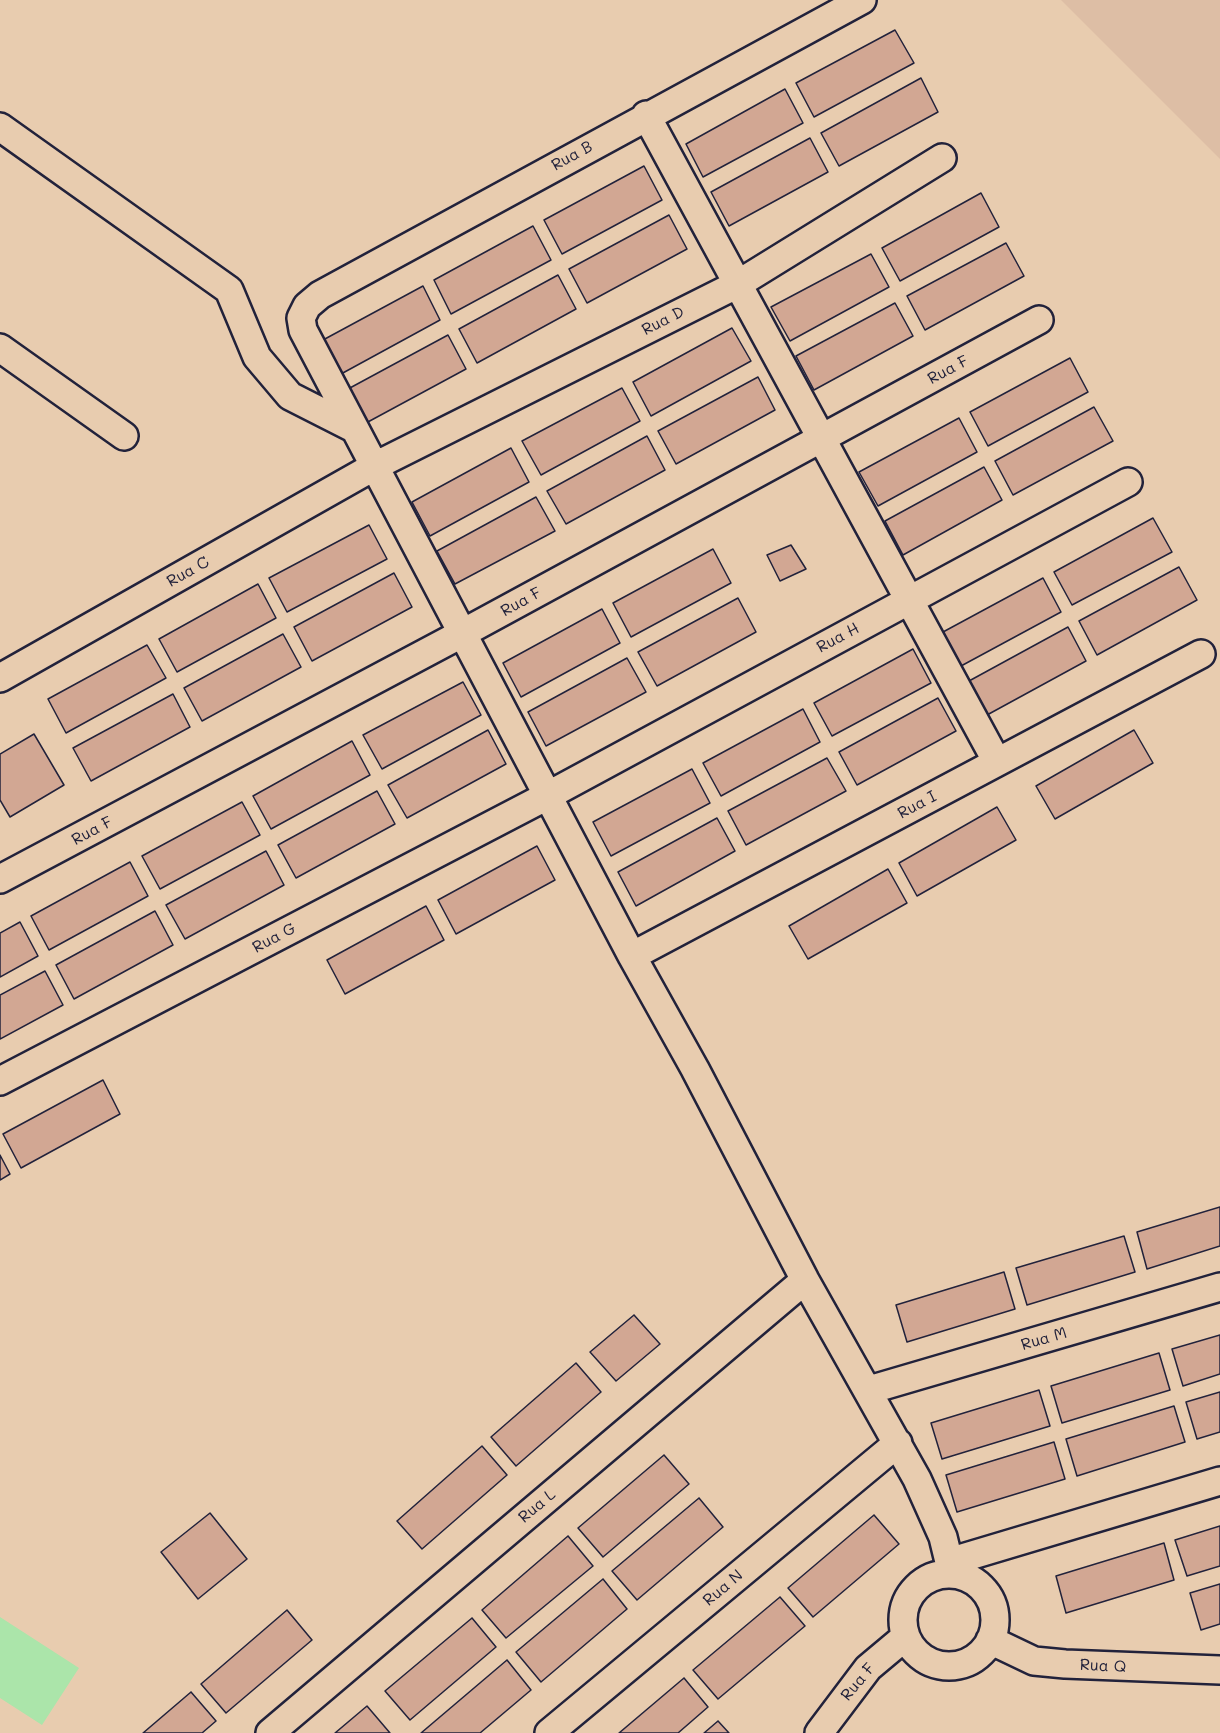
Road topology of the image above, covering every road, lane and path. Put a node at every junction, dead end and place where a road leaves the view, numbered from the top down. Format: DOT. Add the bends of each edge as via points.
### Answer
graph roads {
  1 [pos="862,0"];
  2 [pos="646,115"];
  3 [pos="0,127"];
  4 [pos="942,158"];
  5 [pos="738,284"];
  6 [pos="1039,320"];
  7 [pos="0,348"];
  8 [pos="355,429"];
  9 [pos="124,436"];
  10 [pos="821,438"];
  11 [pos="375,466"];
  12 [pos="1128,482"];
  13 [pos="908,601"];
  14 [pos="463,633"];
  15 [pos="1201,654"];
  16 [pos="0,678"];
  17 [pos="997,762"];
  18 [pos="549,795"];
  19 [pos="0,879"];
  20 [pos="632,956"];
  21 [pos="0,1081"];
  22 [pos="805,1280"];
  23 [pos="1220,1287"];
  24 [pos="869,1390"];
  25 [pos="898,1443"];
  26 [pos="1220,1481"];
  27 [pos="951,1568"];
  28 [pos="905,1637"];
  29 [pos="990,1640"];
  30 [pos="1220,1670"];
  31 [pos="270,1733"];
  32 [pos="549,1733"];
  33 [pos="819,1733"];
  1 -- 2 [label="street, Rua B"];
  2 -- 5 [label="street"];
  2 -- 8 [label="street, Rua B" via="320,295 307,306 301,318 303,330"];
  3 -- 8 [label="street" via="229,290 257,357 290,396"];
  4 -- 5 [label="street, Rua D"];
  5 -- 10 [label="street"];
  5 -- 11 [label="street, Rua D"];
  6 -- 10 [label="street, Rua F"];
  7 -- 9 [label="street"];
  8 -- 11 [label="street"];
  10 -- 13 [label="street"];
  10 -- 14 [label="street, Rua F"];
  11 -- 14 [label="street"];
  11 -- 16 [label="street, Rua C"];
  12 -- 13 [label="street, Rua H"];
  13 -- 17 [label="street"];
  13 -- 18 [label="street, Rua H"];
  14 -- 18 [label="street"];
  14 -- 19 [label="street, Rua F"];
  15 -- 17 [label="street, Rua I"];
  17 -- 20 [label="street, Rua I"];
  18 -- 20 [label="street"];
  18 -- 21 [label="street, Rua G"];
  20 -- 22 [label="street"];
  22 -- 24 [label="street"];
  22 -- 31 [label="street, Rua L"];
  23 -- 24 [label="street, Rua M"];
  24 -- 25 [label="street"];
  25 -- 27 [label="street" via="932,1508"];
  25 -- 32 [label="street, Rua N"];
  26 -- 27 [label="street"];
  27 -- 28 [label="street" via="926,1580 912,1593 904,1611"];
  27 -- 29 [label="street" via="986,1591 995,1615"];
  28 -- 29 [label="street" via="921,1658 947,1666 972,1660"];
  28 -- 33 [label="street, Rua F" via="868,1668"];
  29 -- 30 [label="street, Rua Q" via="1034,1660 1055,1663"];
}
